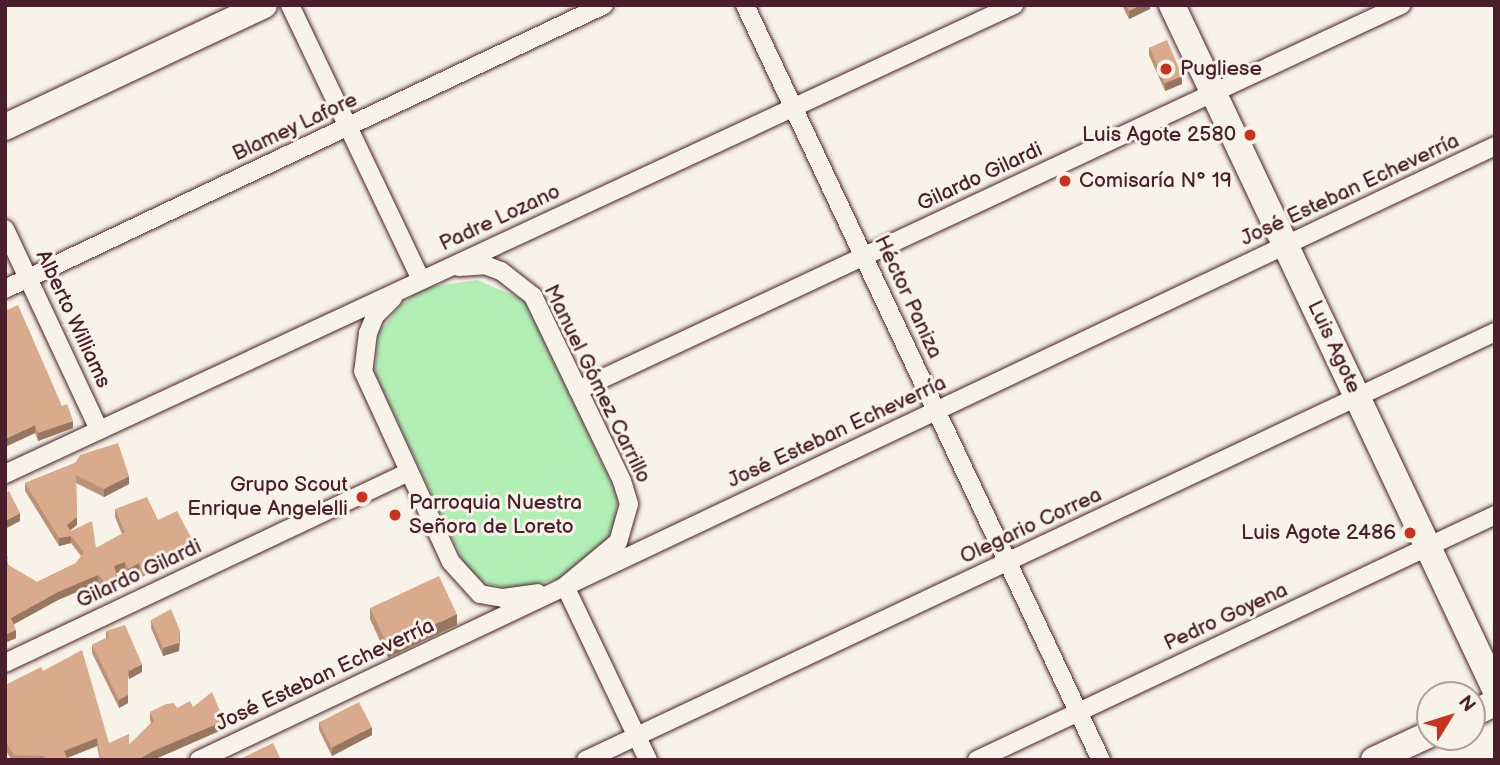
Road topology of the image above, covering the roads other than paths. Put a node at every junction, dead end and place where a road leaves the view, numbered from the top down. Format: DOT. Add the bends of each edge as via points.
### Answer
graph roads {
  1 [pos="264,5"];
  2 [pos="290,5"];
  3 [pos="604,5"];
  4 [pos="745,5"];
  5 [pos="1014,5"];
  6 [pos="1172,5"];
  7 [pos="1401,5"];
  8 [pos="1214,95"];
  9 [pos="793,107"];
  10 [pos="5,127"];
  11 [pos="348,127"];
  12 [pos="1495,146"];
  13 [pos="5,229"];
  14 [pos="1285,245"];
  15 [pos="864,256"];
  16 [pos="29,278"];
  17 [pos="421,279"];
  18 [pos="5,289"];
  19 [pos="1495,332"];
  20 [pos="578,390"];
  21 [pos="1358,398"];
  22 [pos="936,410"];
  23 [pos="99,430"];
  24 [pos="407,472"];
  25 [pos="5,474"];
  26 [pos="1495,515"];
  27 [pos="1428,547"];
  28 [pos="1008,562"];
  29 [pos="565,586"];
  30 [pos="5,663"];
  31 [pos="1495,689"];
  32 [pos="1079,712"];
  33 [pos="636,736"];
  34 [pos="1416,740"];
  35 [pos="199,760"];
  36 [pos="586,760"];
  37 [pos="648,760"];
  38 [pos="977,760"];
  39 [pos="1101,760"];
  40 [pos="1374,760"];
  1 -- 10 [label="main road"];
  2 -- 11 [label="street"];
  3 -- 11 [label="street, Blamey Lafore"];
  4 -- 9 [label="street, Héctor Paniza"];
  5 -- 9 [label="street, Padre Lozano"];
  6 -- 8 [label="main road, Luis Agote"];
  7 -- 8 [label="street, Gilardo Gilardi"];
  8 -- 14 [label="main road, Luis Agote"];
  8 -- 15 [label="street, Gilardo Gilardi"];
  9 -- 15 [label="street, Héctor Paniza"];
  9 -- 17 [label="street, Padre Lozano"];
  11 -- 16 [label="street, Blamey Lafore"];
  11 -- 17 [label="street"];
  12 -- 14 [label="street, José Esteban Echeverría"];
  13 -- 16 [label="street, Alberto Williams"];
  14 -- 21 [label="main road, Luis Agote"];
  14 -- 22 [label="street, José Esteban Echeverría"];
  15 -- 20 [label="street, Gilardo Gilardi"];
  15 -- 22 [label="street, Héctor Paniza"];
  16 -- 18 [label="street, Blamey Lafore"];
  16 -- 23 [label="street, Alberto Williams"];
  17 -- 20 [label="street, Manuel Gómez Carrillo" via="462,266 485,265 519,281 533,296"];
  17 -- 23 [label="street, Padre Lozano"];
  17 -- 24 [label="street, Manuel Gómez Carrillo" via="387,301 375,316 364,350 368,388"];
  19 -- 21 [label="street, Olegario Correa"];
  20 -- 29 [label="street, Manuel Gómez Carrillo" via="629,504 618,541"];
  21 -- 27 [label="main road, Luis Agote"];
  21 -- 28 [label="street, Olegario Correa"];
  22 -- 28 [label="street, Héctor Paniza"];
  22 -- 29 [label="street, José Esteban Echeverría"];
  23 -- 25 [label="street, Padre Lozano"];
  24 -- 29 [label="street, Manuel Gómez Carrillo" via="451,562 480,594 503,598"];
  24 -- 30 [label="street, Gilardo Gilardi"];
  26 -- 27 [label="street, Pedro Goyena"];
  27 -- 31 [label="main road, Luis Agote"];
  27 -- 32 [label="street, Pedro Goyena"];
  28 -- 32 [label="street, Héctor Paniza"];
  28 -- 33 [label="street, Olegario Correa"];
  29 -- 33 [label="street"];
  29 -- 35 [label="street, José Esteban Echeverría"];
  32 -- 38 [label="street, Pedro Goyena"];
  32 -- 39 [label="street, Héctor Paniza"];
  33 -- 36 [label="street, Olegario Correa"];
  33 -- 37 [label="street"];
  34 -- 40 [label="main road"];
}
